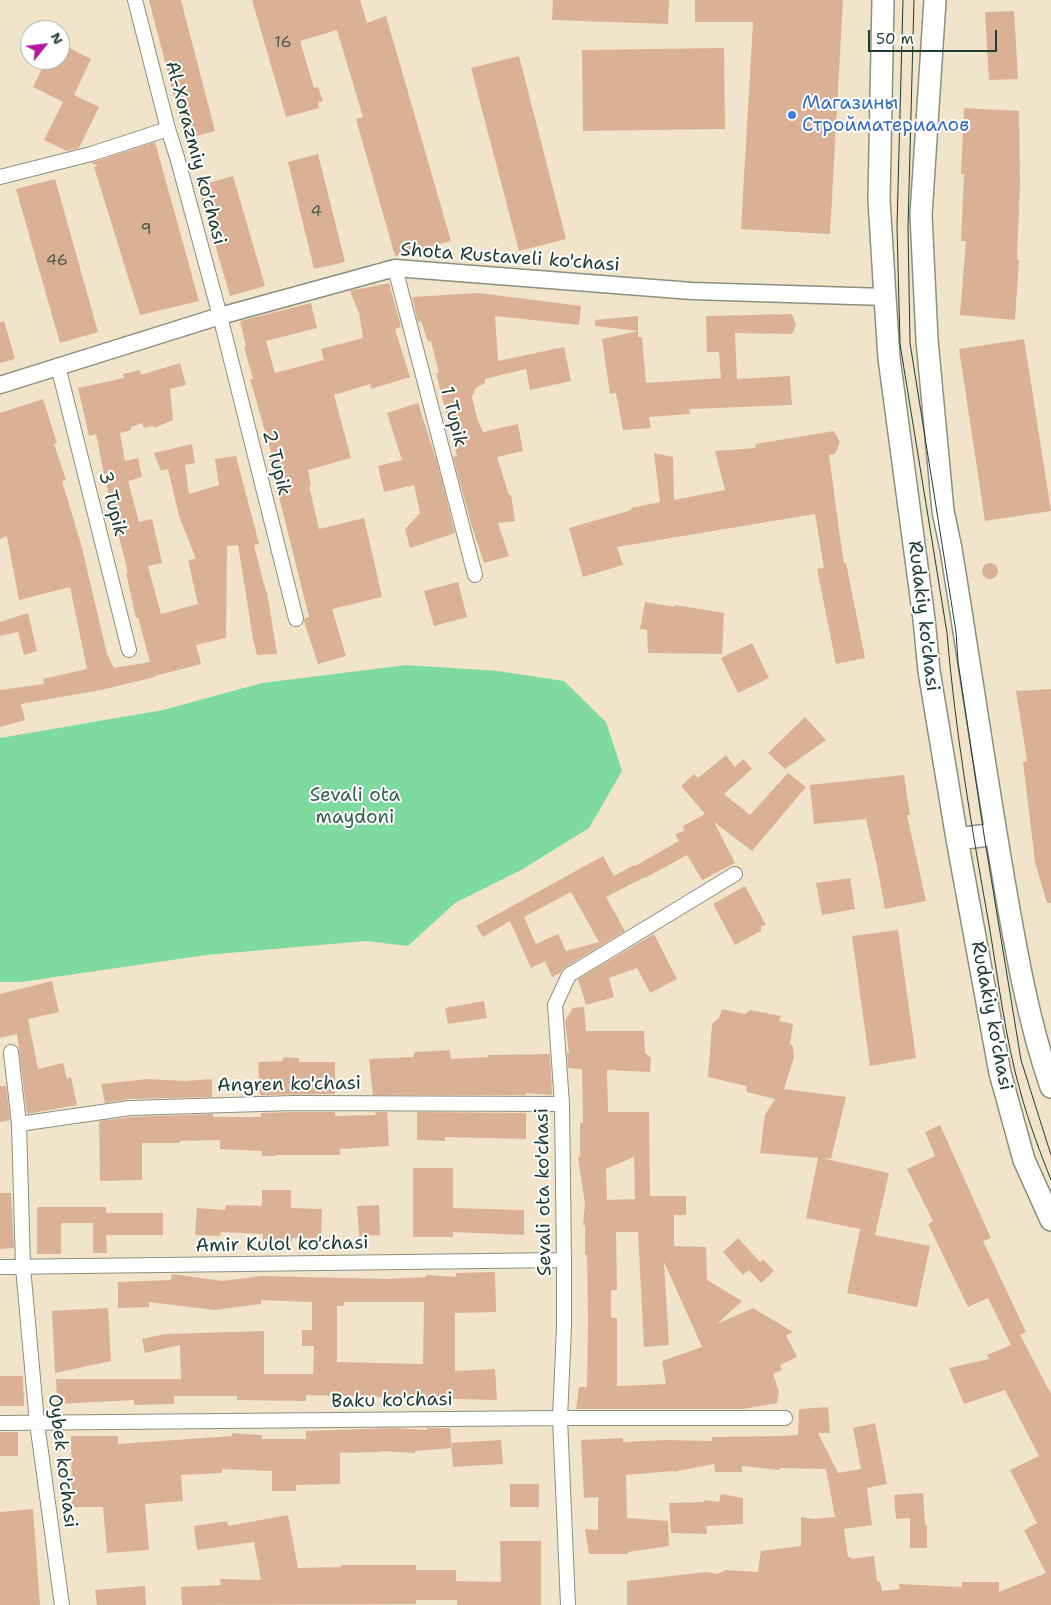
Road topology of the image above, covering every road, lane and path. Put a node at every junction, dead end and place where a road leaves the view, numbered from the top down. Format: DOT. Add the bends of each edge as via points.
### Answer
graph roads {
  1 [pos="135,0"];
  2 [pos="883,0"];
  3 [pos="935,0"];
  4 [pos="168,129"];
  5 [pos="0,178"];
  6 [pos="396,268"];
  7 [pos="884,297"];
  8 [pos="220,316"];
  9 [pos="58,366"];
  10 [pos="0,385"];
  11 [pos="475,575"];
  12 [pos="296,619"];
  13 [pos="129,650"];
  14 [pos="996,834"];
  15 [pos="957,839"];
  16 [pos="735,874"];
  17 [pos="10,1052"];
  18 [pos="1051,1087"];
  19 [pos="562,1104"];
  20 [pos="19,1124"];
  21 [pos="1051,1220"];
  22 [pos="564,1260"];
  23 [pos="0,1267"];
  24 [pos="23,1267"];
  25 [pos="560,1418"];
  26 [pos="785,1418"];
  27 [pos="0,1423"];
  28 [pos="38,1423"];
  29 [pos="62,1605"];
  30 [pos="568,1605"];
  1 -- 4 [label="street, Al-Xorazmiy ko'chasi"];
  2 -- 7 [label="main road, Rudakiy ko'chasi" via="879,200"];
  3 -- 14 [label="main road, Rudakiy ko'chasi" via="921,215 927,340 942,511 951,549"];
  4 -- 5 [label="street"];
  4 -- 8 [label="street, Al-Xorazmiy ko'chasi"];
  6 -- 7 [label="street, Shota Rustaveli ko'chasi" via="692,291"];
  6 -- 8 [label="street, Shota Rustaveli ko'chasi"];
  6 -- 11 [label="street, 1 Tupik"];
  7 -- 15 [label="main road, Rudakiy ko'chasi" via="929,671"];
  8 -- 9 [label="street, Shota Rustaveli ko'chasi"];
  8 -- 12 [label="street, 2 Tupik"];
  9 -- 10 [label="street, Shota Rustaveli ko'chasi"];
  9 -- 13 [label="street, 3 Tupik"];
  14 -- 15 [label="main road"];
  14 -- 18 [label="main road, Rudakiy ko'chasi" via="1018,956"];
  15 -- 21 [label="main road, Rudakiy ko'chasi" via="1000,1073 1024,1160"];
  16 -- 19 [label="street, Sevali ota ko'chasi" via="569,975 556,1005"];
  17 -- 20 [label="street, Oybek ko'chasi"];
  19 -- 20 [label="street, Angren ko'chasi" via="294,1103 139,1108"];
  19 -- 22 [label="street, Sevali ota ko'chasi"];
  20 -- 24 [label="street, Oybek ko'chasi"];
  22 -- 24 [label="street, Amir Kulol ko'chasi"];
  22 -- 25 [label="street, Sevali ota ko'chasi"];
  23 -- 24 [label="street, Amir Kulol ko'chasi"];
  24 -- 28 [label="street, Oybek ko'chasi"];
  25 -- 26 [label="street, Baku ko'chasi"];
  25 -- 28 [label="street, Baku ko'chasi"];
  25 -- 30 [label="street, Sevali ota ko'chasi"];
  27 -- 28 [label="street, Baku ko'chasi"];
  28 -- 29 [label="street, Oybek ko'chasi"];
}
